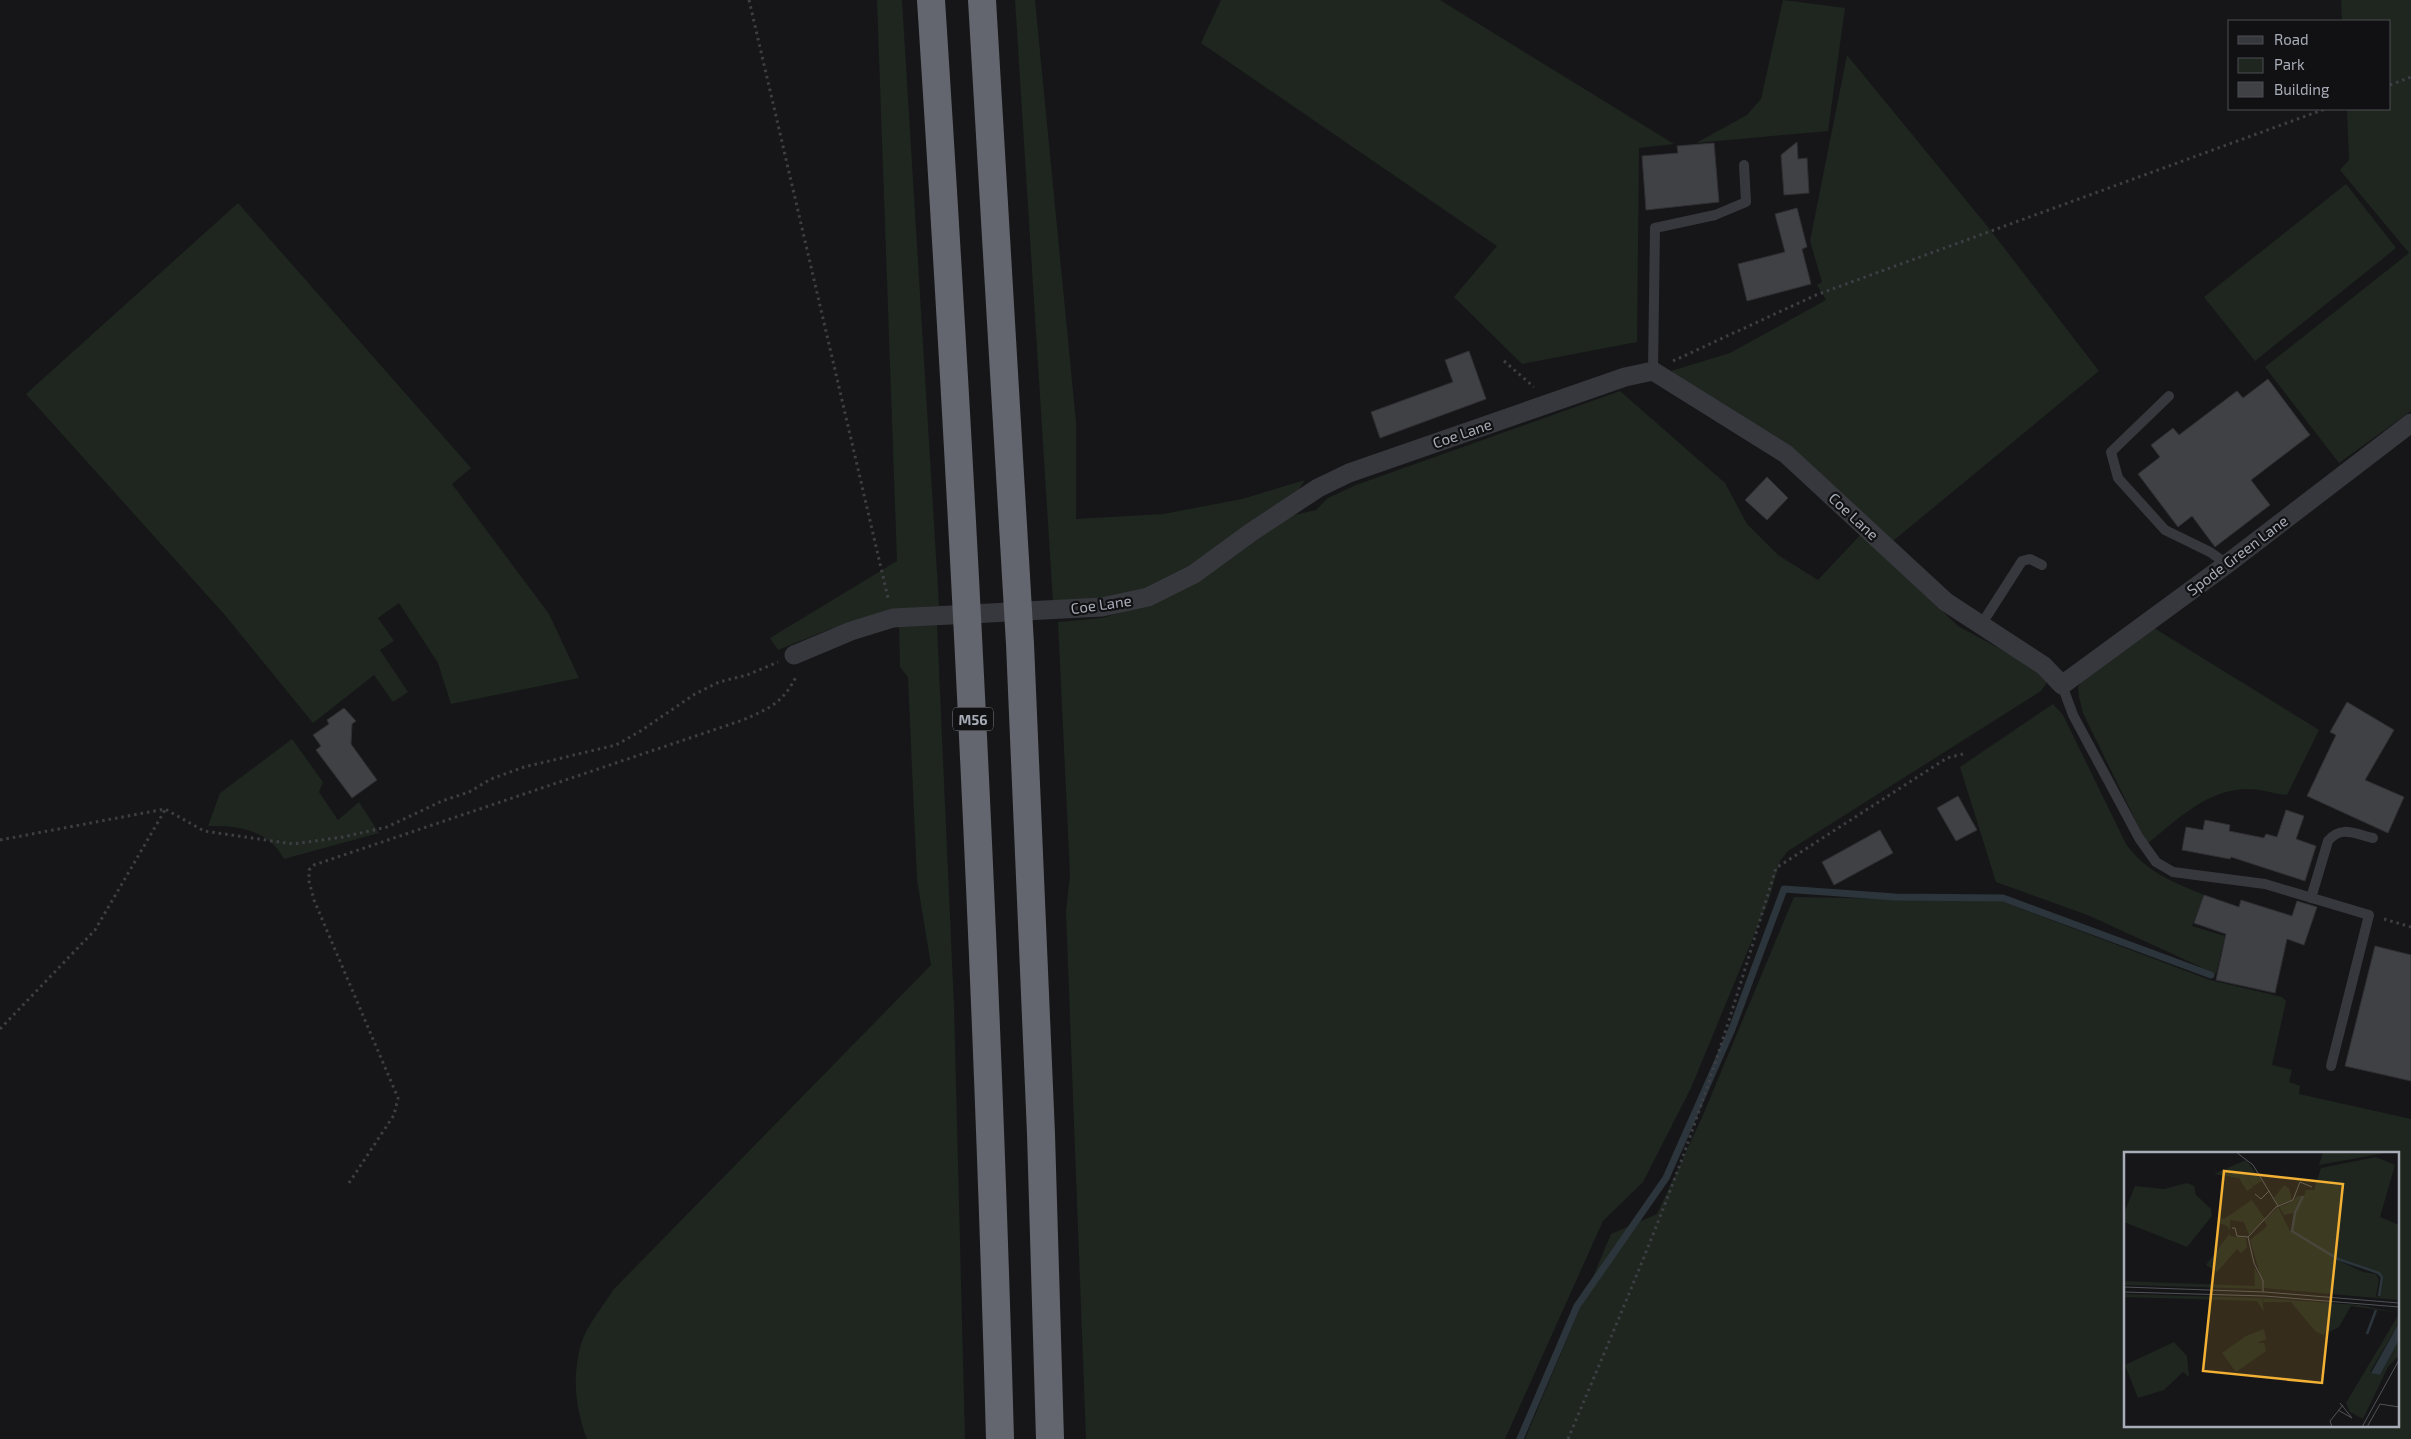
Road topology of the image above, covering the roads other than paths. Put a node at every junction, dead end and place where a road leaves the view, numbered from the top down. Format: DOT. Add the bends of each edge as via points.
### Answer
graph roads {
  1 [pos="931,0"];
  2 [pos="982,0"];
  3 [pos="1744,165"];
  4 [pos="1653,371"];
  5 [pos="2169,396"];
  6 [pos="2411,423"];
  7 [pos="2227,564"];
  8 [pos="2042,565"];
  9 [pos="1981,625"];
  10 [pos="797,654"];
  11 [pos="2062,685"];
  12 [pos="2373,838"];
  13 [pos="2311,898"];
  14 [pos="2331,1066"];
  15 [pos="1000,1439"];
  16 [pos="1050,1439"];
  1 -- 15 [label="highway, M56" via="970,648"];
  2 -- 16 [label="highway" via="1021,654"];
  3 -- 4 [label="lane" via="1746,202 1715,215 1655,228"];
  4 -- 9 [label="street, Coe Lane" via="1786,454 1946,602"];
  4 -- 10 [label="street, Coe Lane" via="1624,376 1349,473 1318,488 1194,574 1148,597 1102,607 893,618 851,631"];
  5 -- 7 [label="lane" via="2111,452 2118,478 2165,530"];
  6 -- 7 [label="street, Spode Green Lane"];
  7 -- 11 [label="street, Spode Green Lane"];
  8 -- 9 [label="lane" via="2030,559 2022,561"];
  9 -- 11 [label="street, Coe Lane" via="2044,666"];
  11 -- 13 [label="lane" via="2073,716 2139,838 2156,862 2173,872 2265,884"];
  12 -- 13 [label="lane" via="2341,831 2333,834"];
  13 -- 14 [label="lane" via="2369,915"];
}
